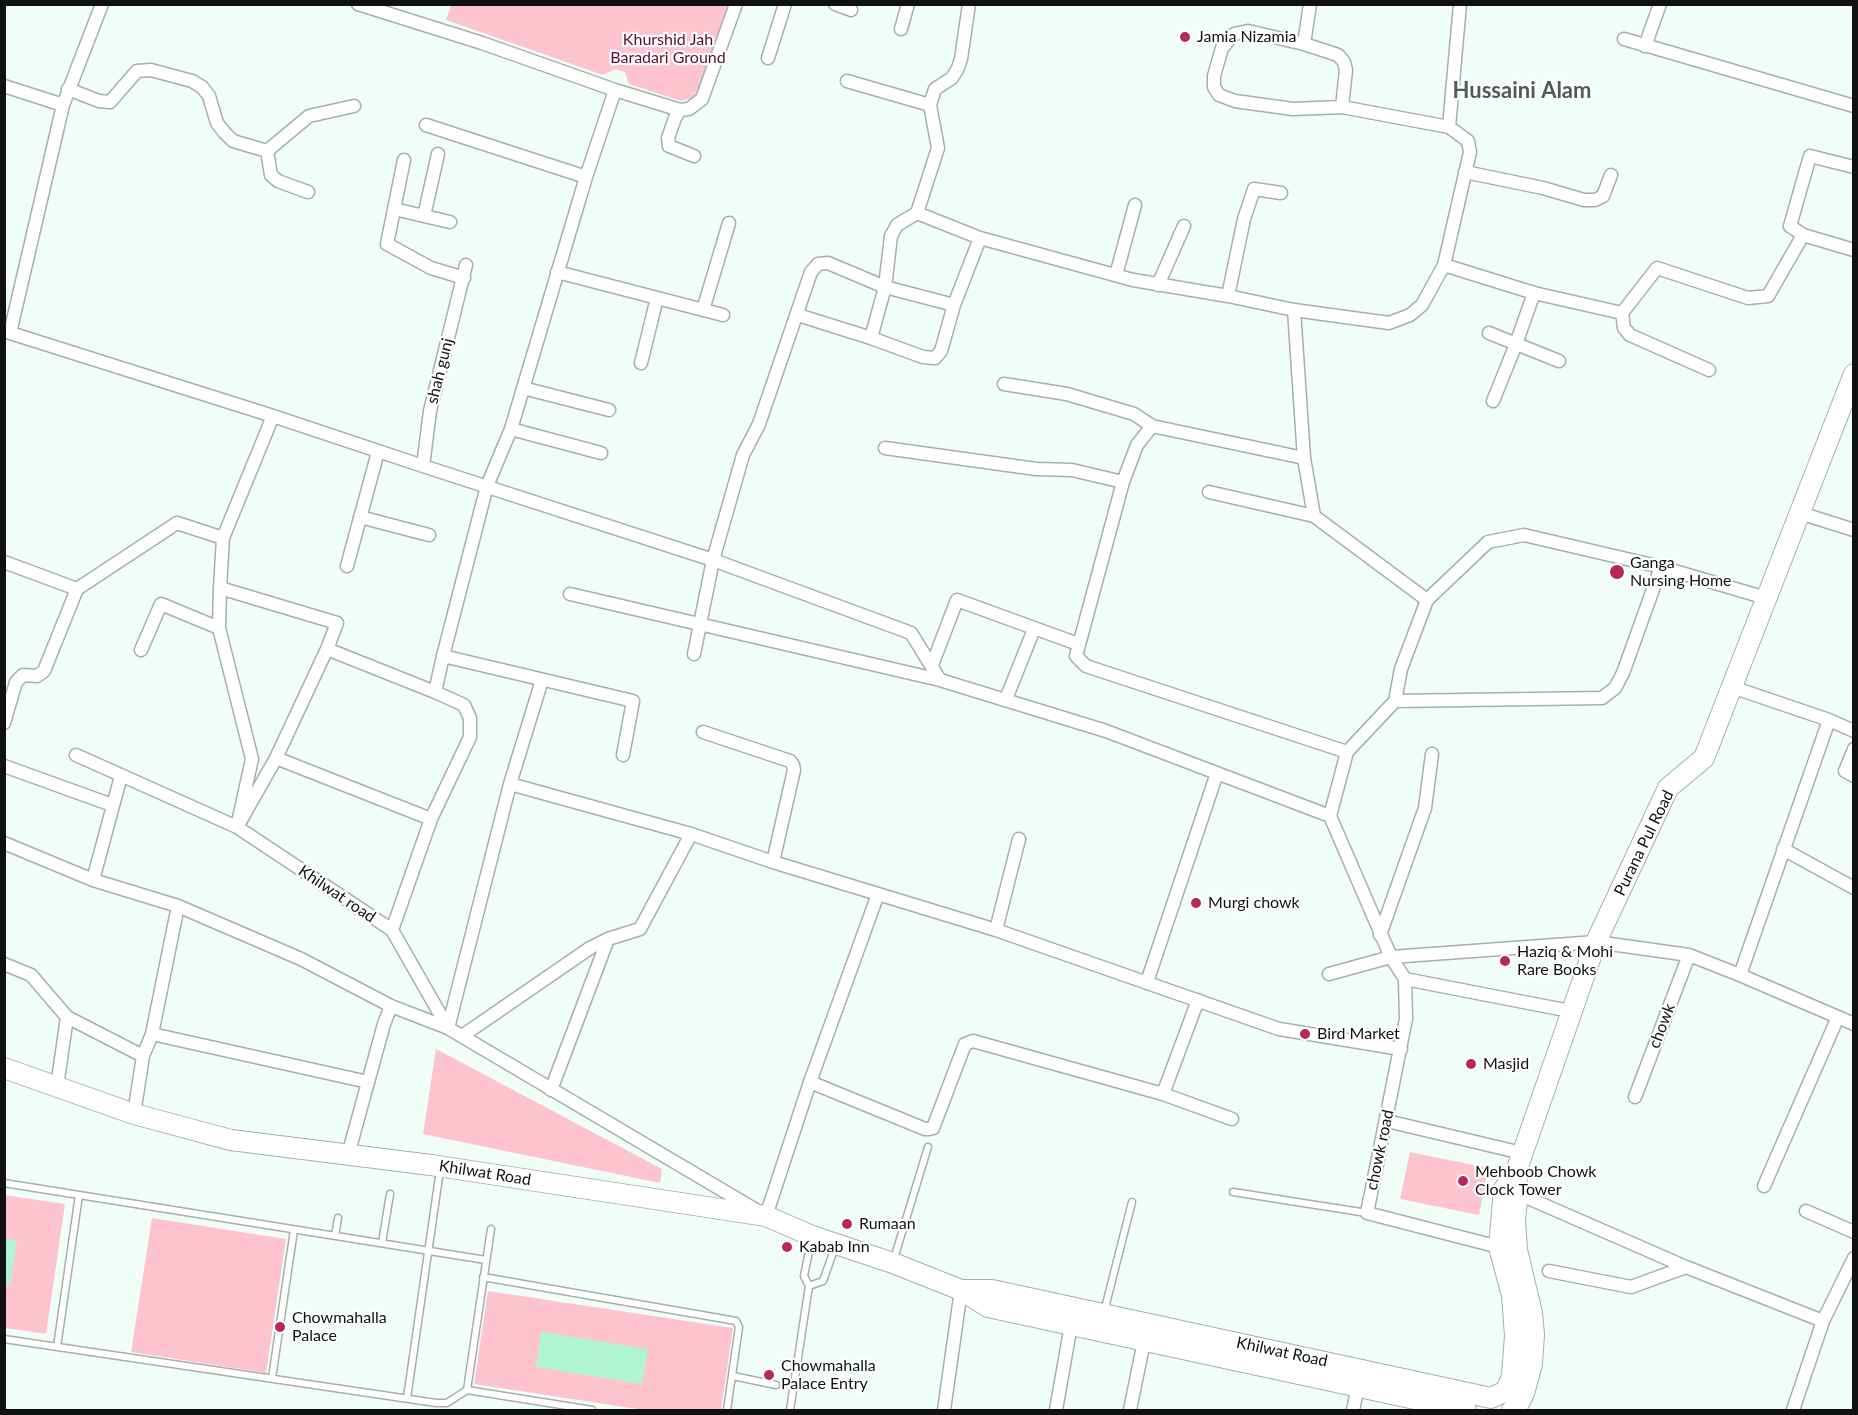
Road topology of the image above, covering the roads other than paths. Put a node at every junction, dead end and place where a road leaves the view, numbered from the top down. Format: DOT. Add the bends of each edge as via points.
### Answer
graph roads {
  1 [pos="102,4"];
  2 [pos="358,4"];
  3 [pos="736,4"];
  4 [pos="785,4"];
  5 [pos="835,4"];
  6 [pos="908,4"];
  7 [pos="969,4"];
  8 [pos="1310,4"];
  9 [pos="1460,4"];
  10 [pos="1660,4"];
  11 [pos="376,7"];
  12 [pos="851,10"];
  13 [pos="901,29"];
  14 [pos="1624,39"];
  15 [pos="1304,44"];
  16 [pos="1645,46"];
  17 [pos="768,57"];
  18 [pos="847,81"];
  19 [pos="4,86"];
  20 [pos="68,89"];
  21 [pos="615,90"];
  22 [pos="63,105"];
  23 [pos="930,105"];
  24 [pos="354,106"];
  25 [pos="1854,106"];
  26 [pos="1342,107"];
  27 [pos="680,110"];
  28 [pos="426,125"];
  29 [pos="1449,127"];
  30 [pos="267,151"];
  31 [pos="438,154"];
  32 [pos="694,156"];
  33 [pos="404,160"];
  34 [pos="1854,167"];
  35 [pos="1465,172"];
  36 [pos="1611,175"];
  37 [pos="586,177"];
  38 [pos="308,192"];
  39 [pos="1281,193"];
  40 [pos="1135,205"];
  41 [pos="394,209"];
  42 [pos="917,213"];
  43 [pos="424,216"];
  44 [pos="450,222"];
  45 [pos="729,223"];
  46 [pos="1184,226"];
  47 [pos="1803,235"];
  48 [pos="980,238"];
  49 [pos="1854,250"];
  50 [pos="1444,266"];
  51 [pos="557,272"];
  52 [pos="1116,274"];
  53 [pos="1158,285"];
  54 [pos="885,287"];
  55 [pos="1534,293"];
  56 [pos="1228,296"];
  57 [pos="657,298"];
  58 [pos="954,305"];
  59 [pos="703,310"];
  60 [pos="1294,310"];
  61 [pos="1622,313"];
  62 [pos="723,315"];
  63 [pos="798,315"];
  64 [pos="7,332"];
  65 [pos="1489,333"];
  66 [pos="871,338"];
  67 [pos="1516,344"];
  68 [pos="1559,361"];
  69 [pos="641,363"];
  70 [pos="1708,370"];
  71 [pos="1854,374"];
  72 [pos="1004,384"];
  73 [pos="523,388"];
  74 [pos="1493,401"];
  75 [pos="609,410"];
  76 [pos="273,416"];
  77 [pos="1152,426"];
  78 [pos="511,429"];
  79 [pos="885,448"];
  80 [pos="378,452"];
  81 [pos="601,453"];
  82 [pos="1304,458"];
  83 [pos="423,466"];
  84 [pos="1123,482"];
  85 [pos="487,486"];
  86 [pos="1209,492"];
  87 [pos="1800,513"];
  88 [pos="1314,516"];
  89 [pos="360,517"];
  90 [pos="1854,530"];
  91 [pos="429,535"];
  92 [pos="223,538"];
  93 [pos="713,560"];
  94 [pos="4,562"];
  95 [pos="346,566"];
  96 [pos="1661,567"];
  97 [pos="220,588"];
  98 [pos="77,589"];
  99 [pos="570,594"];
  100 [pos="1766,598"];
  101 [pos="1427,600"];
  102 [pos="700,623"];
  103 [pos="219,628"];
  104 [pos="1034,629"];
  105 [pos="1078,644"];
  106 [pos="327,649"];
  107 [pos="141,650"];
  108 [pos="694,654"];
  109 [pos="443,656"];
  110 [pos="932,665"];
  111 [pos="542,680"];
  112 [pos="940,680"];
  113 [pos="1732,687"];
  114 [pos="435,692"];
  115 [pos="1006,699"];
  116 [pos="1395,701"];
  117 [pos="1829,720"];
  118 [pos="4,723"];
  119 [pos="1854,731"];
  120 [pos="703,732"];
  121 [pos="1854,748"];
  122 [pos="1347,752"];
  123 [pos="1432,754"];
  124 [pos="76,755"];
  125 [pos="623,755"];
  126 [pos="276,758"];
  127 [pos="4,766"];
  128 [pos="1217,773"];
  129 [pos="121,776"];
  130 [pos="1854,776"];
  131 [pos="510,784"];
  132 [pos="112,805"];
  133 [pos="1330,816"];
  134 [pos="431,819"];
  135 [pos="237,827"];
  136 [pos="691,834"];
  137 [pos="1019,839"];
  138 [pos="4,843"];
  139 [pos="1783,849"];
  140 [pos="773,862"];
  141 [pos="93,880"];
  142 [pos="1854,888"];
  143 [pos="878,894"];
  144 [pos="177,906"];
  145 [pos="392,930"];
  146 [pos="996,930"];
  147 [pos="1380,935"];
  148 [pos="608,939"];
  149 [pos="1596,942"];
  150 [pos="1689,956"];
  151 [pos="1391,957"];
  152 [pos="4,964"];
  153 [pos="1329,974"];
  154 [pos="1740,975"];
  155 [pos="1405,979"];
  156 [pos="1147,982"];
  157 [pos="1198,1000"];
  158 [pos="391,1006"];
  159 [pos="1570,1011"];
  160 [pos="67,1017"];
  161 [pos="1838,1017"];
  162 [pos="1854,1024"];
  163 [pos="448,1028"];
  164 [pos="152,1034"];
  165 [pos="462,1036"];
  166 [pos="1401,1049"];
  167 [pos="143,1056"];
  168 [pos="4,1068"];
  169 [pos="368,1082"];
  170 [pos="810,1082"];
  171 [pos="57,1087"];
  172 [pos="551,1090"];
  173 [pos="1163,1094"];
  174 [pos="1635,1097"];
  175 [pos="134,1114"];
  176 [pos="1232,1119"];
  177 [pos="1387,1120"];
  178 [pos="928,1147"];
  179 [pos="1522,1153"];
  180 [pos="348,1155"];
  181 [pos="441,1167"];
  182 [pos="4,1183"];
  183 [pos="1764,1186"];
  184 [pos="1511,1191"];
  185 [pos="1233,1192"];
  186 [pos="390,1194"];
  187 [pos="79,1195"];
  188 [pos="1132,1202"];
  189 [pos="1806,1210"];
  190 [pos="1367,1214"];
  191 [pos="766,1216"];
  192 [pos="338,1218"];
  193 [pos="491,1229"];
  194 [pos="294,1230"];
  195 [pos="1854,1232"];
  196 [pos="335,1236"];
  197 [pos="812,1236"];
  198 [pos="382,1243"];
  199 [pos="836,1244"];
  200 [pos="1499,1247"];
  201 [pos="430,1251"];
  202 [pos="1854,1258"];
  203 [pos="486,1260"];
  204 [pos="893,1263"];
  205 [pos="1686,1267"];
  206 [pos="1549,1271"];
  207 [pos="483,1277"];
  208 [pos="809,1286"];
  209 [pos="962,1290"];
  210 [pos="1823,1321"];
  211 [pos="1102,1322"];
  212 [pos="1071,1325"];
  213 [pos="4,1339"];
  214 [pos="1144,1341"];
  215 [pos="57,1347"];
  216 [pos="732,1376"];
  217 [pos="272,1378"];
  218 [pos="776,1385"];
  219 [pos="1358,1386"];
  220 [pos="467,1390"];
  221 [pos="407,1398"];
  222 [pos="592,1410"];
  223 [pos="727,1410"];
  224 [pos="790,1410"];
  225 [pos="944,1410"];
  226 [pos="1056,1410"];
  227 [pos="1130,1410"];
  228 [pos="1353,1410"];
  229 [pos="1461,1410"];
  230 [pos="1514,1410"];
  231 [pos="1793,1410"];
  1 -- 20 [label="street"];
  2 -- 11 [label="street"];
  3 -- 27 [label="street" via="702,99 689,109"];
  4 -- 17 [label="street"];
  5 -- 12 [label="street"];
  6 -- 13 [label="street"];
  7 -- 23 [label="street" via="958,68 952,78 935,89"];
  8 -- 15 [label="street"];
  9 -- 29 [label="street"];
  10 -- 16 [label="street"];
  11 -- 21 [label="street"];
  14 -- 16 [label="street"];
  15 -- 26 [label="street" via="1338,55 1344,62"];
  15 -- 26 [label="street" via="1248,31 1233,34 1222,48 1214,87 1219,94 1235,101 1293,110"];
  16 -- 25 [label="street"];
  18 -- 23 [label="street"];
  19 -- 22 [label="street"];
  20 -- 22 [label="street"];
  20 -- 30 [label="street" via="110,102 137,71 151,70 192,81 209,96 217,123 233,141"];
  21 -- 27 [label="street"];
  21 -- 37 [label="street"];
  22 -- 64 [label="street"];
  23 -- 42 [label="street" via="938,148"];
  24 -- 30 [label="street" via="309,116"];
  26 -- 29 [label="street"];
  27 -- 32 [label="street" via="668,138 669,146"];
  28 -- 37 [label="street"];
  29 -- 35 [label="street" via="1468,141 1470,152"];
  30 -- 38 [label="street" via="271,175"];
  31 -- 43 [label="street"];
  33 -- 41 [label="street, shah gunj"];
  34 -- 47 [label="street" via="1810,156 1790,226"];
  35 -- 36 [label="street" via="1584,200 1603,196"];
  35 -- 50 [label="street"];
  37 -- 51 [label="street"];
  39 -- 56 [label="street" via="1254,189"];
  40 -- 52 [label="street"];
  41 -- 43 [label="street"];
  41 -- 83 [label="street, shah gunj" via="387,244 430,268 465,271 430,411"];
  42 -- 48 [label="street"];
  42 -- 54 [label="street" via="897,225 891,237"];
  43 -- 44 [label="street"];
  45 -- 59 [label="street"];
  46 -- 53 [label="street"];
  47 -- 49 [label="street"];
  47 -- 61 [label="street" via="1768,296 1748,298 1657,268"];
  48 -- 52 [label="street"];
  48 -- 58 [label="street"];
  50 -- 55 [label="street"];
  50 -- 60 [label="street" via="1422,305 1410,315 1389,323"];
  51 -- 57 [label="street"];
  51 -- 73 [label="street"];
  52 -- 53 [label="street"];
  53 -- 56 [label="street"];
  54 -- 58 [label="street"];
  54 -- 63 [label="street" via="828,263 818,264"];
  54 -- 66 [label="street"];
  55 -- 61 [label="street"];
  55 -- 67 [label="street"];
  56 -- 60 [label="street"];
  57 -- 59 [label="street"];
  57 -- 69 [label="street"];
  58 -- 66 [label="street" via="941,351 935,358"];
  59 -- 62 [label="street"];
  60 -- 82 [label="street"];
  61 -- 70 [label="street" via="1624,328 1630,335"];
  63 -- 66 [label="street"];
  63 -- 93 [label="street" via="759,424 743,454"];
  64 -- 76 [label="street"];
  65 -- 67 [label="street"];
  67 -- 68 [label="street"];
  67 -- 74 [label="street"];
  71 -- 87 [label="main road, Purana Pul Road"];
  72 -- 77 [label="street" via="1067,394 1134,414"];
  73 -- 75 [label="street"];
  73 -- 78 [label="street"];
  76 -- 80 [label="street"];
  76 -- 92 [label="street"];
  77 -- 82 [label="street"];
  77 -- 84 [label="street" via="1137,445"];
  78 -- 81 [label="street"];
  78 -- 85 [label="street"];
  79 -- 84 [label="street" via="1036,469 1072,470"];
  80 -- 83 [label="street"];
  80 -- 89 [label="street"];
  82 -- 88 [label="street"];
  83 -- 85 [label="street"];
  84 -- 105 [label="street"];
  85 -- 93 [label="street"];
  85 -- 109 [label="street"];
  86 -- 88 [label="street"];
  87 -- 90 [label="street"];
  87 -- 100 [label="main road, Purana Pul Road"];
  88 -- 101 [label="street"];
  89 -- 91 [label="street"];
  89 -- 95 [label="street"];
  92 -- 97 [label="street"];
  92 -- 98 [label="street" via="177,523"];
  93 -- 102 [label="street"];
  93 -- 110 [label="street" via="911,633"];
  94 -- 98 [label="street"];
  96 -- 100 [label="street"];
  96 -- 101 [label="street" via="1524,535 1488,542"];
  96 -- 116 [label="street" via="1623,673 1615,688 1602,698"];
  97 -- 103 [label="street"];
  97 -- 106 [label="street" via="337,622"];
  98 -- 118 [label="street" via="44,671 37,676 22,675 16,682"];
  99 -- 102 [label="street"];
  100 -- 113 [label="main road, Purana Pul Road"];
  101 -- 116 [label="street" via="1401,669"];
  102 -- 108 [label="street"];
  102 -- 112 [label="street"];
  103 -- 107 [label="street" via="161,604"];
  103 -- 135 [label="street" via="252,759"];
  104 -- 105 [label="street"];
  104 -- 110 [label="street" via="957,600"];
  104 -- 115 [label="street"];
  105 -- 122 [label="street" via="1076,656 1086,666"];
  106 -- 114 [label="street"];
  106 -- 126 [label="street"];
  109 -- 111 [label="street"];
  109 -- 114 [label="street"];
  110 -- 112 [label="street"];
  111 -- 125 [label="street" via="633,701"];
  111 -- 131 [label="street"];
  112 -- 115 [label="street"];
  113 -- 117 [label="street"];
  113 -- 149 [label="main road, Purana Pul Road" via="1704,758 1668,788"];
  114 -- 134 [label="street" via="464,705 471,727 470,737"];
  115 -- 128 [label="street"];
  116 -- 122 [label="street"];
  117 -- 119 [label="street"];
  117 -- 139 [label="street"];
  120 -- 140 [label="street" via="790,760 793,765"];
  121 -- 130 [label="street" via="1845,771"];
  122 -- 133 [label="street"];
  123 -- 147 [label="street" via="1425,808"];
  124 -- 129 [label="street, Khilwat road"];
  126 -- 134 [label="street"];
  126 -- 135 [label="street"];
  127 -- 132 [label="street"];
  128 -- 133 [label="street"];
  128 -- 156 [label="street"];
  129 -- 132 [label="street"];
  129 -- 135 [label="street, Khilwat road"];
  131 -- 136 [label="street"];
  131 -- 163 [label="street"];
  132 -- 141 [label="street"];
  133 -- 147 [label="street"];
  134 -- 145 [label="street"];
  135 -- 145 [label="street, Khilwat road"];
  136 -- 140 [label="street"];
  136 -- 148 [label="street" via="640,929"];
  137 -- 146 [label="street"];
  138 -- 141 [label="street"];
  139 -- 142 [label="street"];
  139 -- 154 [label="street"];
  140 -- 143 [label="street"];
  141 -- 144 [label="street"];
  143 -- 146 [label="street"];
  143 -- 170 [label="street"];
  144 -- 158 [label="street" via="301,959"];
  144 -- 164 [label="street"];
  145 -- 163 [label="street, Khilwat road"];
  146 -- 156 [label="street"];
  147 -- 151 [label="street"];
  148 -- 165 [label="street"];
  148 -- 172 [label="street"];
  149 -- 150 [label="street"];
  149 -- 151 [label="street"];
  149 -- 159 [label="main road, Purana Pul Road"];
  150 -- 154 [label="street"];
  150 -- 174 [label="street, chowk"];
  151 -- 153 [label="street"];
  151 -- 155 [label="street"];
  152 -- 160 [label="street" via="31,975"];
  154 -- 161 [label="street"];
  155 -- 159 [label="street"];
  155 -- 166 [label="street, chowk road" via="1406,1019"];
  156 -- 157 [label="street"];
  157 -- 166 [label="street" via="1279,1029"];
  157 -- 173 [label="street"];
  158 -- 163 [label="street"];
  158 -- 169 [label="street"];
  159 -- 179 [label="main road, Purana Pul Road"];
  160 -- 167 [label="street"];
  160 -- 171 [label="street"];
  161 -- 162 [label="street"];
  161 -- 183 [label="street"];
  163 -- 165 [label="street"];
  164 -- 167 [label="street"];
  164 -- 169 [label="street"];
  165 -- 172 [label="street"];
  166 -- 177 [label="street, chowk road"];
  167 -- 175 [label="street"];
  168 -- 171 [label="main road, Khilwat Road"];
  169 -- 180 [label="street"];
  170 -- 173 [label="street" via="925,1129 933,1128 964,1044 973,1041"];
  170 -- 191 [label="street"];
  171 -- 175 [label="main road, Khilwat Road"];
  172 -- 191 [label="street"];
  173 -- 176 [label="street"];
  175 -- 180 [label="main road, Khilwat Road" via="231,1140"];
  177 -- 179 [label="street"];
  177 -- 190 [label="street, chowk road"];
  178 -- 204 [label="lane"];
  179 -- 184 [label="main road, Purana Pul Road"];
  180 -- 181 [label="main road, Khilwat Road"];
  181 -- 191 [label="main road, Khilwat Road"];
  181 -- 201 [label="lane"];
  182 -- 187 [label="lane"];
  184 -- 200 [label="main road"];
  184 -- 205 [label="street"];
  184 -- 230 [label="main road" via="1517,1250 1534,1334 1532,1364 1524,1393"];
  185 -- 190 [label="lane"];
  186 -- 198 [label="lane"];
  187 -- 194 [label="lane"];
  187 -- 215 [label="lane"];
  188 -- 211 [label="lane"];
  189 -- 195 [label="street"];
  190 -- 200 [label="street, chowk road"];
  191 -- 197 [label="main road, Khilwat Road"];
  192 -- 196 [label="lane"];
  193 -- 203 [label="lane"];
  194 -- 196 [label="lane"];
  194 -- 217 [label="lane"];
  196 -- 198 [label="lane"];
  197 -- 199 [label="main road, Khilwat Road"];
  197 -- 208 [label="lane" via="804,1276"];
  198 -- 201 [label="lane"];
  199 -- 204 [label="main road, Khilwat Road"];
  199 -- 208 [label="lane" via="823,1281"];
  200 -- 211 [label="main road, Khilwat Road" via="1512,1295 1515,1336 1512,1376 1506,1391 1491,1398"];
  201 -- 203 [label="lane"];
  201 -- 221 [label="lane"];
  202 -- 210 [label="street"];
  203 -- 207 [label="lane"];
  204 -- 209 [label="main road, Khilwat Road"];
  205 -- 206 [label="street" via="1631,1287"];
  205 -- 210 [label="street"];
  207 -- 216 [label="lane" via="736,1321 740,1327"];
  207 -- 220 [label="lane"];
  208 -- 224 [label="lane"];
  209 -- 211 [label="main road, Khilwat Road" via="992,1290"];
  209 -- 212 [label="main road, Khilwat Road" via="988,1306"];
  209 -- 225 [label="street"];
  210 -- 231 [label="street"];
  211 -- 212 [label="main road, Khilwat Road"];
  211 -- 214 [label="main road, Khilwat Road"];
  212 -- 226 [label="street"];
  213 -- 215 [label="lane"];
  214 -- 219 [label="main road, Khilwat Road"];
  214 -- 227 [label="street"];
  215 -- 217 [label="lane"];
  216 -- 218 [label="lane"];
  216 -- 223 [label="lane"];
  217 -- 221 [label="lane"];
  219 -- 228 [label="street"];
  219 -- 229 [label="main road, Khilwat Road"];
  220 -- 221 [label="lane" via="447,1403"];
  220 -- 222 [label="lane"];
}
